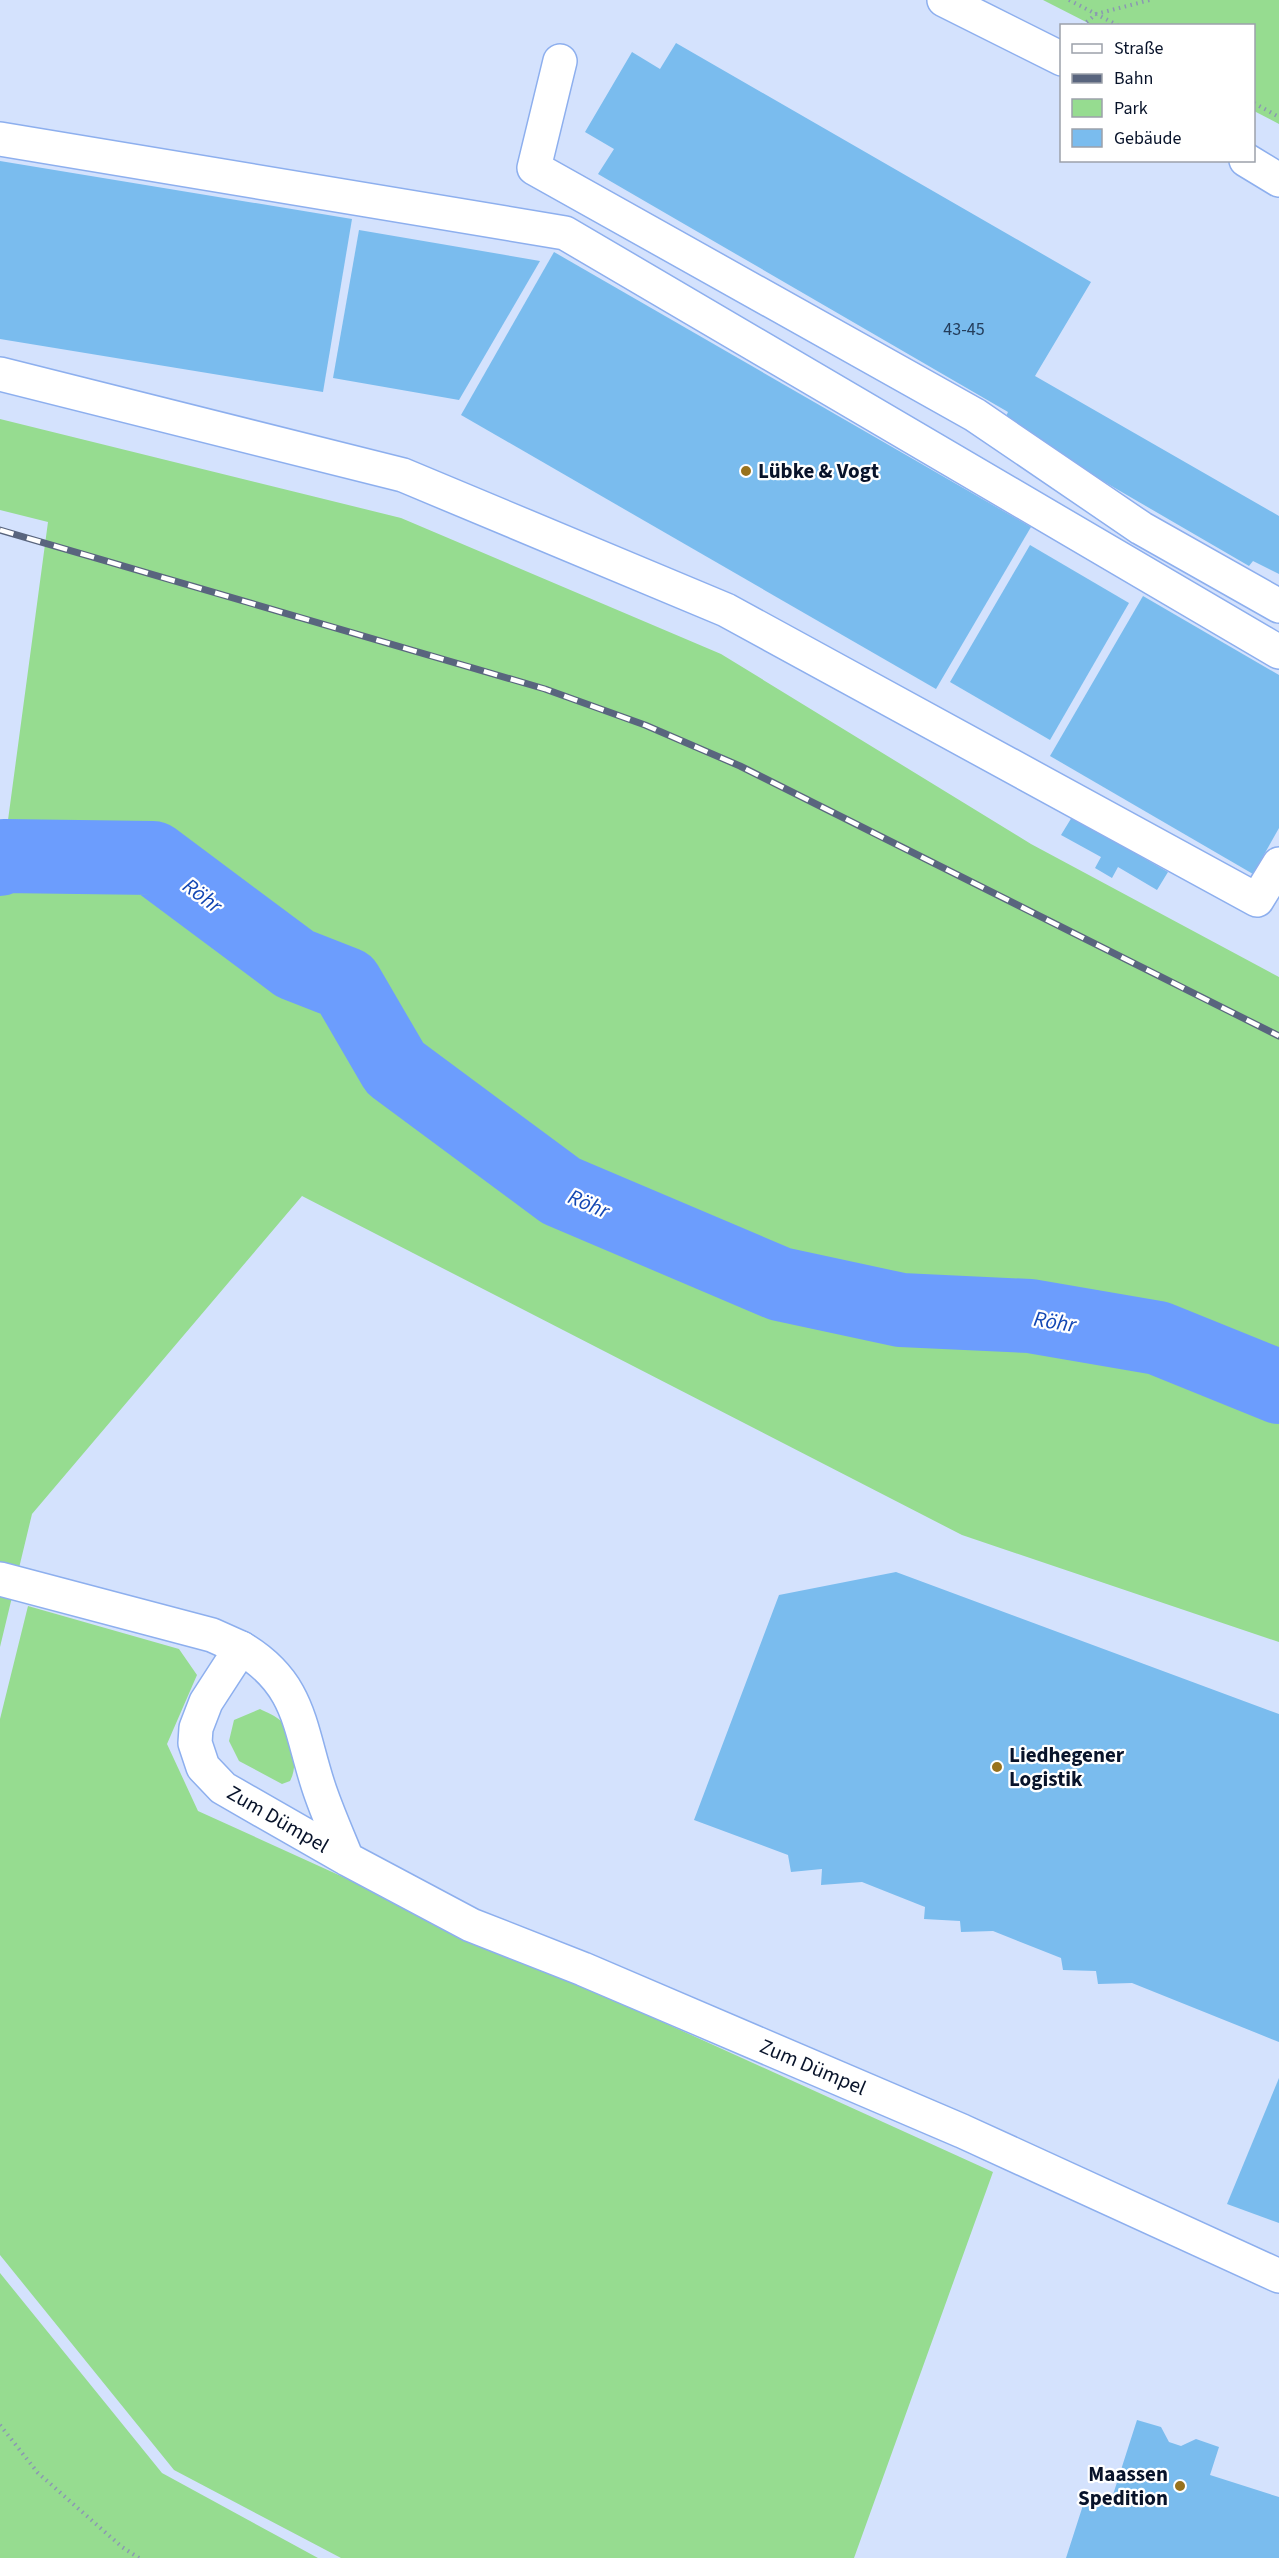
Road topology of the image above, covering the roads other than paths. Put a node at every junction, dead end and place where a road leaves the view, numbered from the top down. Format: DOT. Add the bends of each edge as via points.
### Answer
graph roads {
  1 [pos="944,0"];
  2 [pos="1060,58"];
  3 [pos="560,61"];
  4 [pos="0,139"];
  5 [pos="1249,162"];
  6 [pos="1279,180"];
  7 [pos="0,374"];
  8 [pos="1279,606"];
  9 [pos="1279,652"];
  10 [pos="1279,864"];
  11 [pos="0,1580"];
  12 [pos="241,1648"];
  13 [pos="347,1859"];
  14 [pos="1279,2276"];
  1 -- 2 [label="street"];
  3 -- 8 [label="street" via="534,168 975,415 1141,528"];
  4 -- 9 [label="street" via="564,233"];
  5 -- 6 [label="street"];
  7 -- 10 [label="street" via="403,475 726,610 1257,900"];
  11 -- 12 [label="street, Zum Dümpel" via="212,1635"];
  12 -- 13 [label="street, Zum Dümpel" via="278,1677 293,1700 319,1786"];
  12 -- 13 [label="street, Zum Dümpel" via="206,1702 196,1728 195,1743 203,1767 223,1788"];
  13 -- 14 [label="street, Zum Dümpel" via="471,1925 962,2131"];
}
